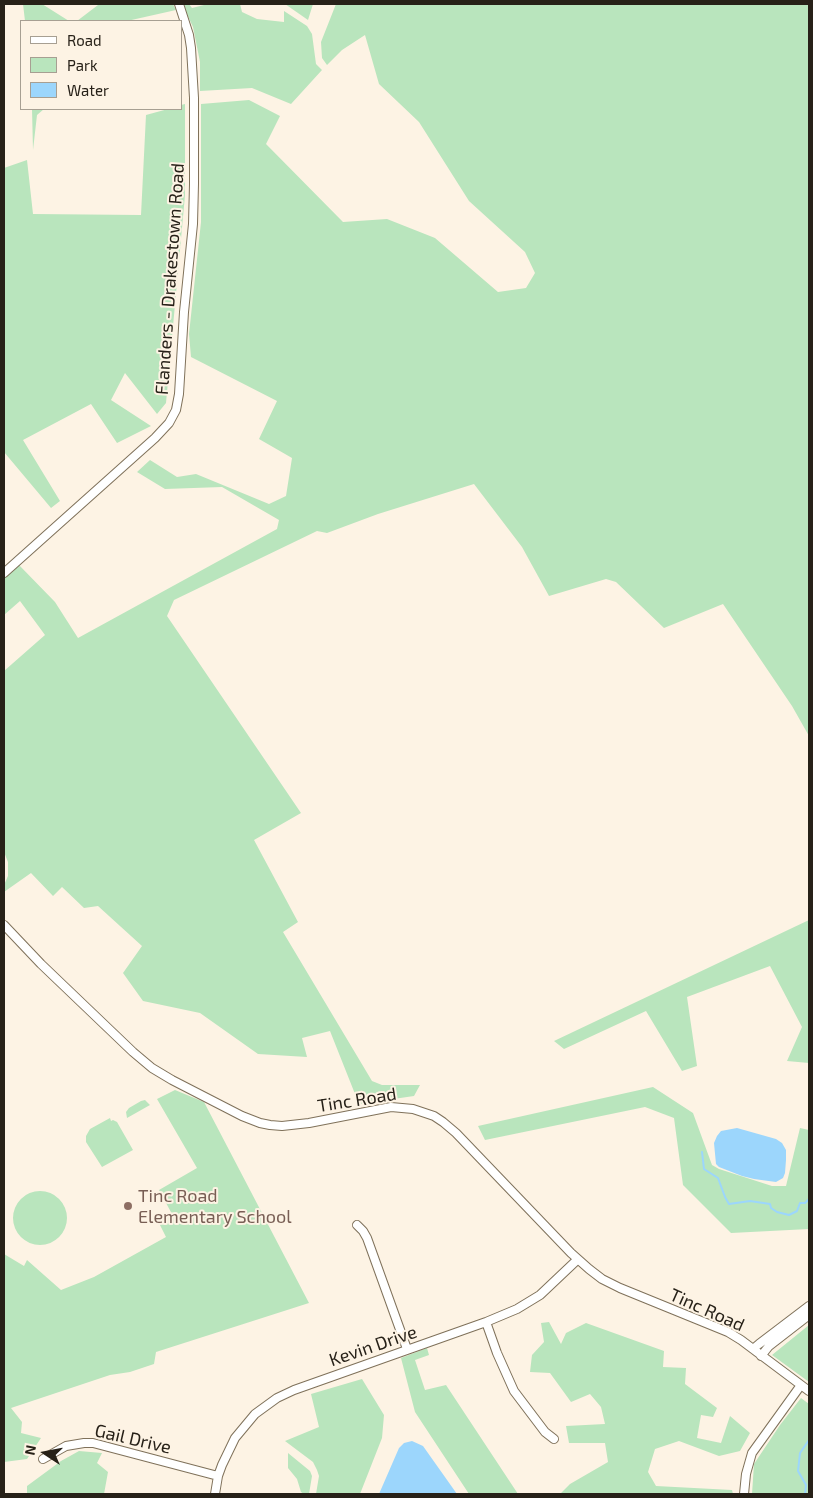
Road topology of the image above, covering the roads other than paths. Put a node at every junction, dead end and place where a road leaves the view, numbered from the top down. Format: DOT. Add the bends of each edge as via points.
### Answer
graph roads {
  1 [pos="179,4"];
  2 [pos="4,573"];
  3 [pos="4,925"];
  4 [pos="357,1225"];
  5 [pos="577,1260"];
  6 [pos="809,1306"];
  7 [pos="809,1315"];
  8 [pos="486,1322"];
  9 [pos="753,1349"];
  10 [pos="407,1350"];
  11 [pos="762,1356"];
  12 [pos="801,1385"];
  13 [pos="809,1391"];
  14 [pos="554,1438"];
  15 [pos="43,1459"];
  16 [pos="218,1476"];
  17 [pos="215,1494"];
  18 [pos="744,1494"];
  1 -- 2 [label="street, Flanders - Drakestown Road" via="191,48 194,184 176,410 155,438"];
  3 -- 5 [label="street, Tinc Road" via="140,1059 175,1082 249,1119 270,1126 289,1125 394,1107 419,1110 439,1119"];
  4 -- 10 [label="street" via="367,1238"];
  5 -- 8 [label="street, Kevin Drive" via="540,1295"];
  5 -- 9 [label="street, Tinc Road" via="614,1285 720,1328"];
  6 -- 9 [label="street"];
  7 -- 11 [label="street" via="769,1346"];
  8 -- 10 [label="street, Kevin Drive"];
  8 -- 14 [label="street" via="508,1381 545,1432"];
  9 -- 11 [label="street, Tinc Road"];
  10 -- 16 [label="street, Kevin Drive" via="276,1398 240,1431"];
  11 -- 12 [label="street, Tinc Road"];
  12 -- 13 [label="street, Tinc Road"];
  12 -- 18 [label="street" via="752,1453"];
  15 -- 16 [label="street, Gail Drive" via="66,1446 93,1443"];
  16 -- 17 [label="street, Kevin Drive"];
}
